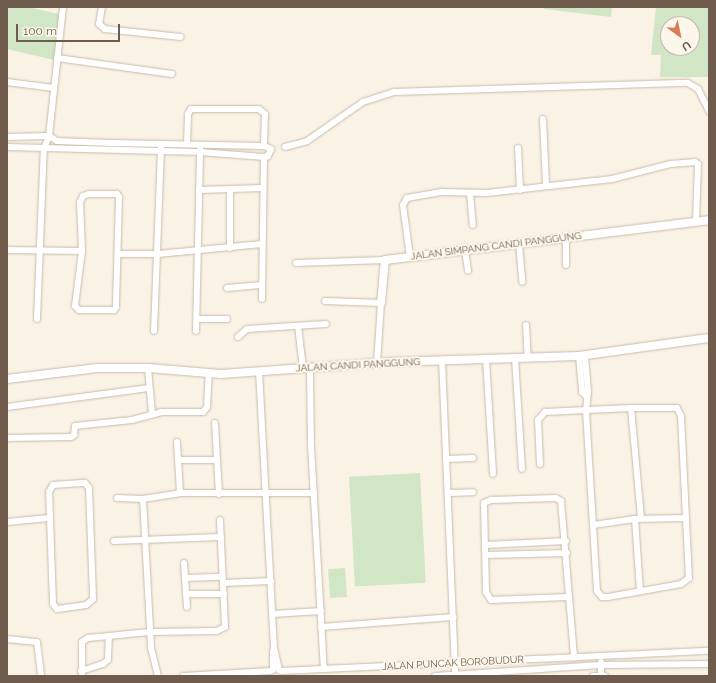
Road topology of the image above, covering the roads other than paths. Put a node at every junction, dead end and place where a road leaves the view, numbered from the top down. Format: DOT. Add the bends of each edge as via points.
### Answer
graph roads {
  1 [pos="56,7"];
  2 [pos="102,7"];
  3 [pos="63,8"];
  4 [pos="181,37"];
  5 [pos="57,58"];
  6 [pos="172,74"];
  7 [pos="7,82"];
  8 [pos="54,88"];
  9 [pos="709,111"];
  10 [pos="543,119"];
  11 [pos="49,136"];
  12 [pos="7,137"];
  13 [pos="162,144"];
  14 [pos="187,144"];
  15 [pos="200,144"];
  16 [pos="218,145"];
  17 [pos="264,146"];
  18 [pos="7,147"];
  19 [pos="285,147"];
  20 [pos="44,148"];
  21 [pos="518,148"];
  22 [pos="161,152"];
  23 [pos="200,152"];
  24 [pos="218,153"];
  25 [pos="264,157"];
  26 [pos="546,186"];
  27 [pos="263,188"];
  28 [pos="199,190"];
  29 [pos="230,190"];
  30 [pos="520,190"];
  31 [pos="470,193"];
  32 [pos="709,220"];
  33 [pos="696,222"];
  34 [pos="473,225"];
  35 [pos="566,237"];
  36 [pos="262,244"];
  37 [pos="519,244"];
  38 [pos="230,248"];
  39 [pos="7,250"];
  40 [pos="40,250"];
  41 [pos="82,251"];
  42 [pos="199,251"];
  43 [pos="465,251"];
  44 [pos="118,254"];
  45 [pos="158,254"];
  46 [pos="410,257"];
  47 [pos="385,260"];
  48 [pos="296,263"];
  49 [pos="566,265"];
  50 [pos="468,271"];
  51 [pos="522,282"];
  52 [pos="261,286"];
  53 [pos="227,288"];
  54 [pos="262,299"];
  55 [pos="324,301"];
  56 [pos="382,303"];
  57 [pos="197,318"];
  58 [pos="37,319"];
  59 [pos="228,319"];
  60 [pos="326,324"];
  61 [pos="526,325"];
  62 [pos="298,326"];
  63 [pos="154,331"];
  64 [pos="196,331"];
  65 [pos="238,337"];
  66 [pos="709,338"];
  67 [pos="582,356"];
  68 [pos="514,358"];
  69 [pos="528,358"];
  70 [pos="486,359"];
  71 [pos="442,360"];
  72 [pos="377,363"];
  73 [pos="148,368"];
  74 [pos="306,368"];
  75 [pos="260,372"];
  76 [pos="209,374"];
  77 [pos="7,379"];
  78 [pos="149,388"];
  79 [pos="7,408"];
  80 [pos="631,408"];
  81 [pos="586,410"];
  82 [pos="152,414"];
  83 [pos="216,423"];
  84 [pos="7,438"];
  85 [pos="177,442"];
  86 [pos="473,458"];
  87 [pos="446,459"];
  88 [pos="178,460"];
  89 [pos="217,460"];
  90 [pos="540,464"];
  91 [pos="522,469"];
  92 [pos="493,474"];
  93 [pos="266,492"];
  94 [pos="474,492"];
  95 [pos="180,493"];
  96 [pos="314,493"];
  97 [pos="448,493"];
  98 [pos="219,494"];
  99 [pos="117,498"];
  100 [pos="143,499"];
  101 [pos="49,518"];
  102 [pos="685,518"];
  103 [pos="638,519"];
  104 [pos="220,520"];
  105 [pos="7,522"];
  106 [pos="593,525"];
  107 [pos="221,537"];
  108 [pos="114,540"];
  109 [pos="145,541"];
  110 [pos="566,541"];
  111 [pos="485,545"];
  112 [pos="567,553"];
  113 [pos="486,555"];
  114 [pos="184,563"];
  115 [pos="185,578"];
  116 [pos="224,580"];
  117 [pos="271,581"];
  118 [pos="640,591"];
  119 [pos="186,594"];
  120 [pos="224,594"];
  121 [pos="568,597"];
  122 [pos="187,607"];
  123 [pos="320,611"];
  124 [pos="273,614"];
  125 [pos="454,617"];
  126 [pos="321,627"];
  127 [pos="150,632"];
  128 [pos="109,636"];
  129 [pos="7,639"];
  130 [pos="709,651"];
  131 [pos="574,657"];
  132 [pos="600,657"];
  133 [pos="527,659"];
  134 [pos="455,663"];
  135 [pos="442,664"];
  136 [pos="709,664"];
  137 [pos="601,665"];
  138 [pos="324,669"];
  139 [pos="528,670"];
  140 [pos="276,672"];
  141 [pos="82,674"];
  142 [pos="222,675"];
  143 [pos="455,675"];
  144 [pos="603,675"];
  145 [pos="41,676"];
  146 [pos="158,676"];
  147 [pos="183,676"];
  148 [pos="435,676"];
  149 [pos="442,676"];
  150 [pos="594,676"];
  1 -- 3 [label="street"];
  2 -- 4 [label="street" via="99,24 105,30"];
  3 -- 5 [label="street"];
  5 -- 6 [label="street"];
  5 -- 8 [label="street"];
  7 -- 8 [label="street"];
  8 -- 11 [label="street"];
  9 -- 19 [label="street" via="698,89 688,83 394,92 363,102 307,141"];
  10 -- 26 [label="street"];
  11 -- 12 [label="street"];
  11 -- 13 [label="street" via="57,141"];
  11 -- 20 [label="street"];
  13 -- 14 [label="street"];
  13 -- 22 [label="street"];
  14 -- 15 [label="street"];
  14 -- 17 [label="street" via="188,114 191,109 259,109 265,114"];
  15 -- 16 [label="street"];
  15 -- 23 [label="street"];
  16 -- 17 [label="street"];
  16 -- 24 [label="street"];
  17 -- 25 [label="street" via="271,149 268,156"];
  18 -- 20 [label="street"];
  20 -- 22 [label="street"];
  20 -- 40 [label="street"];
  21 -- 30 [label="street"];
  22 -- 23 [label="street"];
  22 -- 45 [label="street"];
  23 -- 24 [label="street"];
  23 -- 28 [label="street"];
  24 -- 25 [label="street"];
  25 -- 27 [label="street"];
  26 -- 30 [label="street"];
  26 -- 33 [label="street" via="622,178 671,164 695,162 699,166"];
  27 -- 29 [label="street"];
  27 -- 36 [label="street"];
  28 -- 29 [label="street"];
  28 -- 42 [label="street"];
  29 -- 38 [label="street"];
  30 -- 31 [label="street"];
  31 -- 34 [label="street"];
  31 -- 46 [label="street" via="442,192 404,200"];
  32 -- 33 [label="main road, JALAN SIMPANG CANDI PANGGUNG"];
  33 -- 35 [label="main road, JALAN SIMPANG CANDI PANGGUNG"];
  35 -- 37 [label="main road, JALAN SIMPANG CANDI PANGGUNG"];
  35 -- 49 [label="street"];
  36 -- 38 [label="street"];
  36 -- 52 [label="street"];
  37 -- 43 [label="main road, JALAN SIMPANG CANDI PANGGUNG"];
  37 -- 51 [label="street"];
  38 -- 42 [label="street"];
  39 -- 40 [label="street"];
  40 -- 41 [label="street"];
  40 -- 58 [label="street"];
  41 -- 44 [label="street" via="81,198 90,194 117,194"];
  41 -- 44 [label="street" via="75,304 79,310 115,309"];
  42 -- 45 [label="street"];
  42 -- 57 [label="street" via="195,286"];
  43 -- 46 [label="main road, JALAN SIMPANG CANDI PANGGUNG"];
  43 -- 50 [label="street"];
  44 -- 45 [label="street"];
  45 -- 63 [label="street"];
  46 -- 47 [label="main road, JALAN SIMPANG CANDI PANGGUNG"];
  47 -- 48 [label="street"];
  47 -- 56 [label="main road"];
  52 -- 53 [label="street"];
  52 -- 54 [label="street"];
  55 -- 56 [label="street"];
  56 -- 72 [label="street"];
  57 -- 59 [label="street"];
  57 -- 64 [label="street"];
  60 -- 62 [label="street"];
  61 -- 69 [label="street"];
  62 -- 65 [label="street" via="246,329"];
  62 -- 74 [label="street"];
  66 -- 67 [label="main road, JALAN CANDI PANGGUNG"];
  67 -- 69 [label="main road, JALAN CANDI PANGGUNG"];
  67 -- 81 [label="street" via="588,391"];
  68 -- 69 [label="main road, JALAN CANDI PANGGUNG"];
  68 -- 70 [label="main road, JALAN CANDI PANGGUNG"];
  68 -- 91 [label="street"];
  70 -- 71 [label="main road, JALAN CANDI PANGGUNG"];
  70 -- 92 [label="street"];
  71 -- 72 [label="main road, JALAN CANDI PANGGUNG"];
  71 -- 87 [label="street"];
  72 -- 74 [label="main road, JALAN CANDI PANGGUNG"];
  73 -- 76 [label="main road, JALAN CANDI PANGGUNG"];
  73 -- 77 [label="main road, JALAN CANDI PANGGUNG" via="98,368"];
  73 -- 78 [label="street"];
  74 -- 75 [label="main road, JALAN CANDI PANGGUNG"];
  74 -- 96 [label="street"];
  75 -- 76 [label="main road, JALAN CANDI PANGGUNG"];
  75 -- 93 [label="street"];
  76 -- 82 [label="street" via="207,407 204,412"];
  78 -- 79 [label="street"];
  78 -- 82 [label="street"];
  80 -- 81 [label="street"];
  80 -- 102 [label="street" via="673,407 680,411"];
  80 -- 103 [label="street"];
  81 -- 90 [label="street" via="540,414 537,432"];
  81 -- 106 [label="street"];
  82 -- 84 [label="street" via="132,420 75,426 74,435 71,437"];
  83 -- 89 [label="street"];
  85 -- 88 [label="street"];
  86 -- 87 [label="street"];
  87 -- 97 [label="street"];
  88 -- 89 [label="street"];
  88 -- 95 [label="street"];
  89 -- 98 [label="street"];
  93 -- 96 [label="street"];
  93 -- 98 [label="street"];
  93 -- 117 [label="street"];
  94 -- 97 [label="street"];
  95 -- 98 [label="street"];
  95 -- 100 [label="street"];
  96 -- 123 [label="street"];
  97 -- 125 [label="street"];
  99 -- 100 [label="street"];
  100 -- 109 [label="street"];
  101 -- 101 [label="street" via="53,607 56,609 86,605 93,599 88,484 51,486"];
  101 -- 105 [label="street"];
  102 -- 103 [label="street"];
  102 -- 118 [label="street" via="689,578 681,584"];
  103 -- 106 [label="street"];
  103 -- 118 [label="street"];
  104 -- 107 [label="street"];
  106 -- 118 [label="street" via="596,584 599,595 608,597"];
  107 -- 109 [label="street"];
  107 -- 116 [label="street"];
  108 -- 109 [label="street"];
  109 -- 127 [label="street"];
  110 -- 111 [label="street"];
  110 -- 111 [label="street" via="563,505 559,499 491,500 483,507"];
  110 -- 112 [label="street"];
  111 -- 113 [label="street"];
  112 -- 113 [label="street"];
  112 -- 121 [label="street"];
  113 -- 121 [label="street" via="486,592 491,600"];
  114 -- 115 [label="street"];
  115 -- 116 [label="street"];
  115 -- 119 [label="street"];
  116 -- 117 [label="street"];
  116 -- 120 [label="street"];
  117 -- 124 [label="street"];
  119 -- 120 [label="street"];
  119 -- 122 [label="street"];
  120 -- 127 [label="street" via="226,623 222,630"];
  121 -- 131 [label="street"];
  123 -- 124 [label="street"];
  123 -- 126 [label="street"];
  124 -- 140 [label="street"];
  125 -- 126 [label="street"];
  125 -- 134 [label="street"];
  126 -- 138 [label="street"];
  127 -- 128 [label="street"];
  127 -- 146 [label="street"];
  128 -- 141 [label="street" via="108,660"];
  128 -- 141 [label="street" via="83,640"];
  129 -- 145 [label="street" via="37,641"];
  130 -- 132 [label="street, JALAN PUNCAK BOROBUDUR"];
  131 -- 132 [label="street, JALAN PUNCAK BOROBUDUR"];
  131 -- 133 [label="street, JALAN PUNCAK BOROBUDUR"];
  132 -- 137 [label="street"];
  133 -- 134 [label="street, JALAN PUNCAK BOROBUDUR"];
  133 -- 139 [label="street"];
  134 -- 135 [label="street, JALAN PUNCAK BOROBUDUR"];
  134 -- 143 [label="street"];
  135 -- 138 [label="street, JALAN PUNCAK BOROBUDUR"];
  135 -- 149 [label="street"];
  136 -- 137 [label="street, JALAN PUNCAK BOROBUDUR"];
  137 -- 139 [label="street, JALAN PUNCAK BOROBUDUR"];
  137 -- 144 [label="street"];
  138 -- 140 [label="street, JALAN PUNCAK BOROBUDUR"];
  139 -- 143 [label="street, JALAN PUNCAK BOROBUDUR"];
  140 -- 142 [label="street, JALAN PUNCAK BOROBUDUR"];
  142 -- 147 [label="street, JALAN PUNCAK BOROBUDUR"];
  143 -- 149 [label="street, JALAN PUNCAK BOROBUDUR"];
  144 -- 150 [label="street"];
  148 -- 149 [label="street, JALAN PUNCAK BOROBUDUR"];
}
